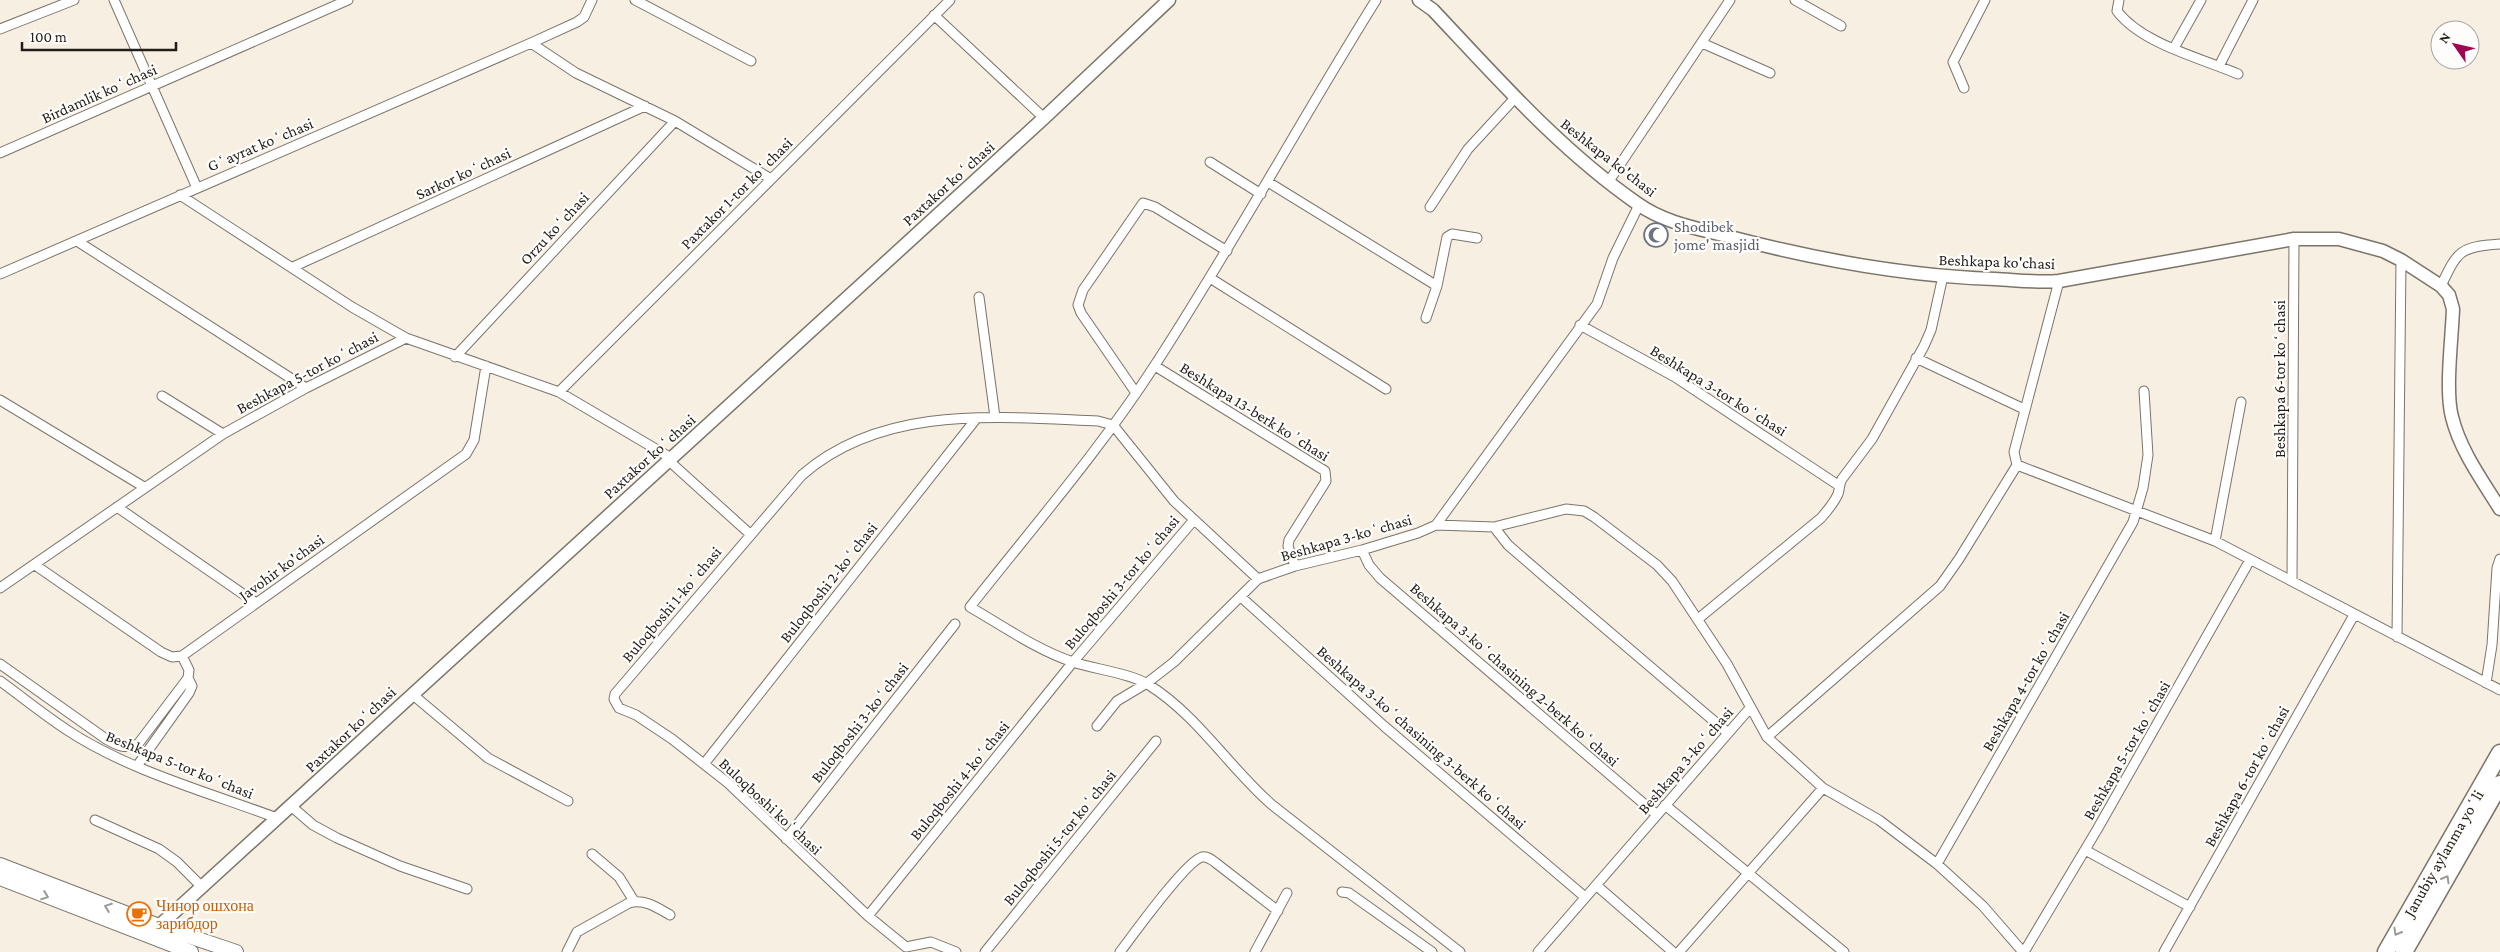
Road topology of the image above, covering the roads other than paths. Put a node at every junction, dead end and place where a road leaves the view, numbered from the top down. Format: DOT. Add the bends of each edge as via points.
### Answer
graph roads {
  1 [pos="74,0"];
  2 [pos="114,0"];
  3 [pos="348,0"];
  4 [pos="592,0"];
  5 [pos="635,0"];
  6 [pos="950,0"];
  7 [pos="1169,0"];
  8 [pos="1376,0"];
  9 [pos="1419,0"];
  10 [pos="1730,0"];
  11 [pos="1795,0"];
  12 [pos="1985,0"];
  13 [pos="2119,0"];
  14 [pos="2201,0"];
  15 [pos="2253,0"];
  16 [pos="934,15"];
  17 [pos="1841,26"];
  18 [pos="0,30"];
  19 [pos="532,43"];
  20 [pos="1702,43"];
  21 [pos="2174,48"];
  22 [pos="751,61"];
  23 [pos="2219,66"];
  24 [pos="1770,73"];
  25 [pos="2238,74"];
  26 [pos="152,86"];
  27 [pos="1964,88"];
  28 [pos="1515,98"];
  29 [pos="645,106"];
  30 [pos="1044,118"];
  31 [pos="675,121"];
  32 [pos="0,153"];
  33 [pos="1210,162"];
  34 [pos="771,179"];
  35 [pos="1609,181"];
  36 [pos="1268,182"];
  37 [pos="197,188"];
  38 [pos="180,194"];
  39 [pos="1260,194"];
  40 [pos="1639,205"];
  41 [pos="1430,206"];
  42 [pos="1477,238"];
  43 [pos="2294,239"];
  44 [pos="76,241"];
  45 [pos="2500,244"];
  46 [pos="1227,251"];
  47 [pos="2401,260"];
  48 [pos="293,267"];
  49 [pos="0,274"];
  50 [pos="1943,276"];
  51 [pos="1210,278"];
  52 [pos="2059,281"];
  53 [pos="1436,286"];
  54 [pos="2441,286"];
  55 [pos="979,297"];
  56 [pos="1426,318"];
  57 [pos="1580,325"];
  58 [pos="406,338"];
  59 [pos="455,357"];
  60 [pos="1916,358"];
  61 [pos="486,366"];
  62 [pos="1154,366"];
  63 [pos="306,388"];
  64 [pos="1386,389"];
  65 [pos="2144,391"];
  66 [pos="559,392"];
  67 [pos="1136,393"];
  68 [pos="162,396"];
  69 [pos="0,400"];
  70 [pos="2241,402"];
  71 [pos="2024,409"];
  72 [pos="995,417"];
  73 [pos="976,419"];
  74 [pos="1113,425"];
  75 [pos="223,434"];
  76 [pos="670,459"];
  77 [pos="2016,465"];
  78 [pos="1838,485"];
  79 [pos="144,487"];
  80 [pos="117,507"];
  81 [pos="2500,509"];
  82 [pos="2136,511"];
  83 [pos="1193,521"];
  84 [pos="1436,525"];
  85 [pos="1494,527"];
  86 [pos="750,534"];
  87 [pos="2215,541"];
  88 [pos="1362,550"];
  89 [pos="2500,559"];
  90 [pos="2250,560"];
  91 [pos="35,565"];
  92 [pos="1295,566"];
  93 [pos="1258,579"];
  94 [pos="2292,580"];
  95 [pos="0,588"];
  96 [pos="1241,596"];
  97 [pos="256,603"];
  98 [pos="2354,615"];
  99 [pos="1698,620"];
  100 [pos="955,624"];
  101 [pos="2397,637"];
  102 [pos="182,656"];
  103 [pos="1073,662"];
  104 [pos="0,664"];
  105 [pos="188,678"];
  106 [pos="0,681"];
  107 [pos="1147,683"];
  108 [pos="2486,683"];
  109 [pos="2500,690"];
  110 [pos="412,694"];
  111 [pos="616,694"];
  112 [pos="1750,708"];
  113 [pos="1096,726"];
  114 [pos="1728,733"];
  115 [pos="1767,737"];
  116 [pos="1156,741"];
  117 [pos="2500,753"];
  118 [pos="704,764"];
  119 [pos="137,766"];
  120 [pos="2500,784"];
  121 [pos="1823,788"];
  122 [pos="568,801"];
  123 [pos="1665,805"];
  124 [pos="291,806"];
  125 [pos="1657,815"];
  126 [pos="277,818"];
  127 [pos="95,820"];
  128 [pos="786,839"];
  129 [pos="2085,850"];
  130 [pos="592,854"];
  131 [pos="1937,864"];
  132 [pos="0,865"];
  133 [pos="1748,875"];
  134 [pos="0,878"];
  135 [pos="1596,885"];
  136 [pos="202,887"];
  137 [pos="467,889"];
  138 [pos="1342,892"];
  139 [pos="1287,893"];
  140 [pos="1585,897"];
  141 [pos="634,902"];
  142 [pos="2190,907"];
  143 [pos="1278,911"];
  144 [pos="670,916"];
  145 [pos="868,916"];
  146 [pos="156,932"];
  147 [pos="905,950"];
  148 [pos="192,952"];
  149 [pos="236,952"];
  150 [pos="567,952"];
  151 [pos="956,952"];
  152 [pos="985,952"];
  153 [pos="1120,952"];
  154 [pos="1255,952"];
  155 [pos="1432,952"];
  156 [pos="1460,952"];
  157 [pos="1538,952"];
  158 [pos="1673,952"];
  159 [pos="1679,952"];
  160 [pos="1844,952"];
  161 [pos="2024,952"];
  162 [pos="2164,952"];
  163 [pos="2386,952"];
  164 [pos="2404,952"];
  1 -- 18 [label="street"];
  2 -- 26 [label="street"];
  3 -- 26 [label="street, Birdamlik koʻchasi"];
  4 -- 19 [label="street, Gʻayrat koʻchasi" via="584,17"];
  5 -- 22 [label="street"];
  6 -- 16 [label="street, Paxtakor 1-tor koʻchasi"];
  7 -- 30 [label="main road, Paxtakor koʻchasi"];
  8 -- 36 [label="street, Beshkapa 13-berk koʼchasi"];
  9 -- 28 [label="main road, Beshkapa ko'chasi" via="1433,10"];
  10 -- 20 [label="street"];
  11 -- 17 [label="street"];
  12 -- 27 [label="street" via="1953,62"];
  13 -- 21 [label="street" via="2117,11 2122,17 2142,34"];
  14 -- 21 [label="street"];
  15 -- 23 [label="street"];
  16 -- 30 [label="street"];
  16 -- 34 [label="street, Paxtakor 1-tor koʻchasi"];
  19 -- 29 [label="street" via="576,73"];
  19 -- 37 [label="street, Gʻayrat koʻchasi"];
  20 -- 24 [label="street"];
  20 -- 35 [label="street"];
  21 -- 23 [label="street"];
  23 -- 25 [label="street"];
  26 -- 32 [label="street, Birdamlik koʻchasi"];
  26 -- 37 [label="street"];
  28 -- 35 [label="main road, Beshkapa ko'chasi" via="1574,154"];
  28 -- 41 [label="street" via="1468,149"];
  29 -- 31 [label="street"];
  29 -- 48 [label="street, Sarkor koʻchasi"];
  30 -- 76 [label="main road, Paxtakor koʻchasi"];
  31 -- 34 [label="street"];
  31 -- 59 [label="street, Orzu koʻchasi"];
  33 -- 39 [label="street"];
  34 -- 66 [label="street, Paxtakor 1-tor koʻchasi"];
  35 -- 40 [label="main road, Beshkapa ko'chasi"];
  36 -- 39 [label="street, Beshkapa 13-berk koʼchasi"];
  36 -- 53 [label="street"];
  37 -- 38 [label="street, Gʻayrat koʻchasi"];
  38 -- 44 [label="street, Gʻayrat koʻchasi"];
  38 -- 48 [label="street"];
  39 -- 46 [label="street, Beshkapa 13-berk koʼchasi"];
  40 -- 50 [label="main road, Beshkapa ko'chasi" via="1668,220 1793,253"];
  40 -- 57 [label="street" via="1613,258 1597,304"];
  42 -- 53 [label="street" via="1452,234 1447,237"];
  43 -- 47 [label="main road, Beshkapa ko'chasi" via="2339,240 2383,251"];
  43 -- 52 [label="main road, Beshkapa ko'chasi"];
  43 -- 94 [label="street, Beshkapa 6-tor koʻchasi"];
  44 -- 49 [label="street, Gʻayrat koʻchasi"];
  44 -- 63 [label="street"];
  45 -- 54 [label="street" via="2472,246 2459,254"];
  46 -- 51 [label="street, Beshkapa 13-berk koʼchasi"];
  46 -- 67 [label="street" via="1143,203 1083,290 1078,305 1081,313"];
  47 -- 54 [label="main road, Beshkapa ko'chasi"];
  47 -- 101 [label="street"];
  48 -- 58 [label="street"];
  50 -- 52 [label="main road, Beshkapa ko'chasi"];
  50 -- 60 [label="street" via="1931,330"];
  51 -- 62 [label="street, Beshkapa 13-berk koʼchasi"];
  51 -- 64 [label="street"];
  52 -- 71 [label="street"];
  53 -- 56 [label="street"];
  54 -- 81 [label="main road, Beshkapa ko'chasi" via="2449,295 2453,309 2451,416 2472,464"];
  55 -- 72 [label="street"];
  57 -- 78 [label="street, Beshkapa 3-tor koʻchasi" via="1675,377"];
  57 -- 84 [label="street"];
  58 -- 59 [label="street"];
  58 -- 63 [label="street, Beshkapa 5-tor koʻchasi"];
  59 -- 61 [label="street"];
  60 -- 71 [label="street"];
  60 -- 78 [label="street" via="1872,440"];
  61 -- 66 [label="street"];
  61 -- 97 [label="street, Javohir ko'chasi" via="474,440 466,454"];
  62 -- 67 [label="street, Beshkapa 13-berk koʼchasi"];
  62 -- 92 [label="street, Beshkapa 13-berk koʼchasi" via="1325,470 1326,481 1289,540"];
  63 -- 75 [label="street, Beshkapa 5-tor koʻchasi"];
  65 -- 82 [label="street, Beshkapa 4-tor koʻchasi" via="2148,455"];
  66 -- 76 [label="street"];
  67 -- 74 [label="street, Beshkapa 13-berk koʼchasi"];
  68 -- 75 [label="street"];
  69 -- 79 [label="street"];
  70 -- 87 [label="street"];
  71 -- 77 [label="street" via="2014,452"];
  72 -- 73 [label="street"];
  72 -- 74 [label="street" via="1098,421"];
  73 -- 86 [label="street" via="922,422 890,428 845,447 814,464"];
  73 -- 118 [label="street, Buloqboshi 2-koʻchasi"];
  74 -- 83 [label="street"];
  74 -- 103 [label="street, Beshkapa 13-berk koʼchasi" via="970,607"];
  75 -- 79 [label="street, Beshkapa 5-tor koʻchasi"];
  76 -- 86 [label="street"];
  76 -- 110 [label="main road, Paxtakor koʻchasi"];
  77 -- 82 [label="street"];
  77 -- 115 [label="street" via="1940,586"];
  78 -- 99 [label="street" via="1836,498 1821,518"];
  79 -- 80 [label="street, Beshkapa 5-tor koʻchasi"];
  80 -- 91 [label="street, Beshkapa 5-tor koʻchasi"];
  80 -- 97 [label="street"];
  82 -- 87 [label="street"];
  82 -- 131 [label="street, Beshkapa 4-tor koʻchasi" via="2133,522"];
  83 -- 93 [label="street"];
  83 -- 103 [label="street, Buloqboshi 3-tor koʻchasi"];
  84 -- 85 [label="street, Beshkapa 3-koʻchasi"];
  84 -- 88 [label="street, Beshkapa 3-koʻchasi"];
  85 -- 99 [label="street, Beshkapa 3-koʻchasi" via="1566,509 1584,511 1657,565 1679,590"];
  85 -- 114 [label="street" via="1508,545"];
  86 -- 111 [label="street, Buloqboshi 1-koʻchasi"];
  87 -- 90 [label="street"];
  88 -- 92 [label="street, Beshkapa 3-koʻchasi"];
  88 -- 125 [label="street, Beshkapa 3-koʻchasining 2-berk koʻchasi" via="1380,578"];
  89 -- 108 [label="street"];
  90 -- 94 [label="street"];
  90 -- 129 [label="street, Beshkapa 5-tor koʻchasi"];
  91 -- 95 [label="street, Beshkapa 5-tor koʻchasi"];
  91 -- 102 [label="street" via="161,652 172,657"];
  92 -- 93 [label="street, Beshkapa 3-koʻchasi"];
  93 -- 96 [label="street, Beshkapa 3-koʻchasi"];
  94 -- 98 [label="street"];
  96 -- 107 [label="street, Beshkapa 3-koʻchasi" via="1174,662"];
  96 -- 140 [label="street, Beshkapa 3-koʻchasining 3-berk koʻchasi" via="1384,726"];
  97 -- 102 [label="street, Javohir ko'chasi"];
  98 -- 101 [label="street"];
  98 -- 142 [label="street, Beshkapa 6-tor koʻchasi"];
  99 -- 112 [label="street, Beshkapa 3-koʻchasi" via="1727,664"];
  100 -- 128 [label="street, Buloqboshi 3-koʻchasi"];
  101 -- 108 [label="street"];
  102 -- 105 [label="street" via="189,670"];
  103 -- 107 [label="street"];
  103 -- 145 [label="street, Buloqboshi 4-koʻchasi"];
  104 -- 105 [label="street" via="106,739 128,748 138,744"];
  105 -- 119 [label="street" via="192,686 189,693"];
  106 -- 119 [label="street, Beshkapa 5-tor koʻchasi" via="68,730"];
  107 -- 113 [label="street, Beshkapa 3-koʻchasi" via="1117,701"];
  107 -- 156 [label="street" via="1195,722 1244,779 1271,804"];
  108 -- 109 [label="street"];
  110 -- 122 [label="street" via="488,758"];
  110 -- 124 [label="main road, Paxtakor koʻchasi"];
  111 -- 118 [label="street, Buloqboshi koʻchasi" via="614,699 619,708 636,715"];
  112 -- 114 [label="street, Beshkapa 3-koʻchasi"];
  112 -- 115 [label="street"];
  114 -- 123 [label="street, Beshkapa 3-koʻchasi"];
  115 -- 121 [label="street"];
  116 -- 152 [label="street, Buloqboshi 5-tor koʻchasi"];
  117 -- 163 [label="highway, Janubiy aylanma yoʻli, one-way"];
  118 -- 128 [label="street, Buloqboshi koʻchasi"];
  119 -- 126 [label="street, Beshkapa 5-tor koʻchasi"];
  164 -- 120 [label="highway, Janubiy aylanma yoʻli, one-way"];
  121 -- 131 [label="street" via="1879,820"];
  121 -- 133 [label="street"];
  123 -- 125 [label="street, Beshkapa 3-koʻchasi"];
  123 -- 133 [label="street"];
  124 -- 126 [label="main road, Paxtakor koʻchasi"];
  124 -- 137 [label="street" via="313,825 337,838 400,866"];
  125 -- 135 [label="street, Beshkapa 3-koʻchasi"];
  126 -- 136 [label="main road, Paxtakor koʻchasi"];
  127 -- 136 [label="street" via="155,846"];
  128 -- 145 [label="street, Buloqboshi koʻchasi"];
  129 -- 142 [label="street"];
  129 -- 161 [label="street, Beshkapa 5-tor koʻchasi"];
  130 -- 141 [label="street" via="618,877"];
  131 -- 161 [label="street" via="1983,906"];
  146 -- 132 [label="main road, one-way"];
  133 -- 159 [label="street"];
  133 -- 160 [label="street"];
  134 -- 146 [label="main road, one-way"];
  135 -- 140 [label="street, Beshkapa 3-koʻchasi"];
  135 -- 158 [label="street"];
  136 -- 146 [label="main road, Paxtakor koʻchasi"];
  138 -- 155 [label="street"];
  139 -- 143 [label="street"];
  140 -- 157 [label="street, Beshkapa 3-koʻchasi"];
  141 -- 144 [label="street" via="651,905"];
  141 -- 150 [label="street" via="577,932"];
  142 -- 162 [label="street, Beshkapa 6-tor koʻchasi"];
  143 -- 153 [label="street" via="1216,862 1207,856 1200,857 1186,869"];
  143 -- 154 [label="street"];
  145 -- 147 [label="street, Buloqboshi koʻchasi"];
  146 -- 148 [label="main road"];
  146 -- 149 [label="main road"];
  147 -- 151 [label="street" via="931,942"];
}
